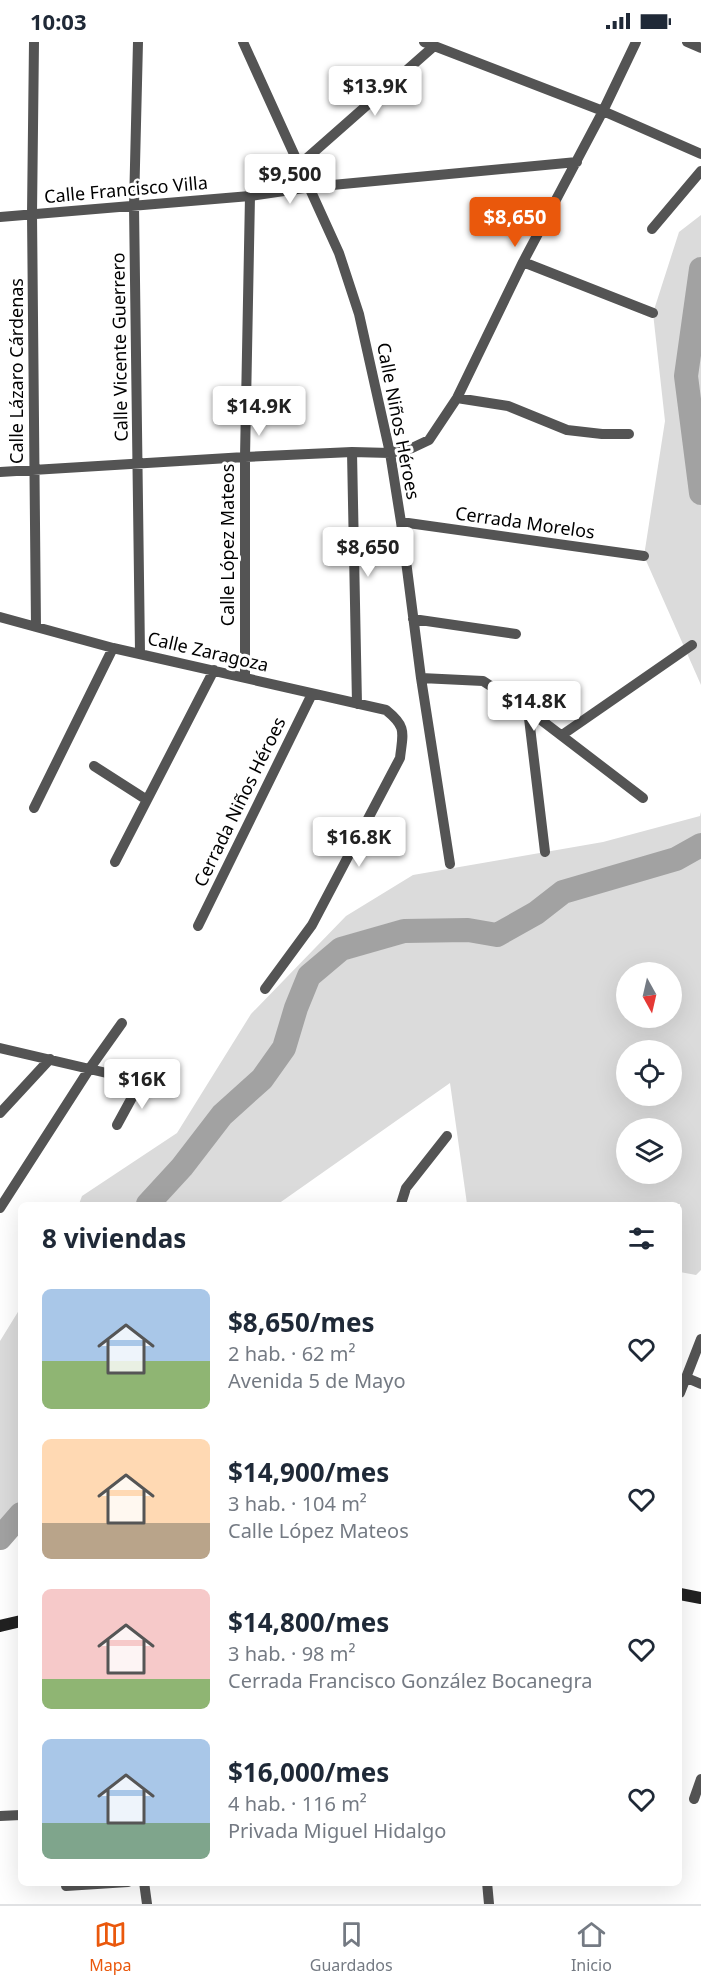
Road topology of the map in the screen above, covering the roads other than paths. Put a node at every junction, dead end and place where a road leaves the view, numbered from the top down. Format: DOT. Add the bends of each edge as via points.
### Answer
graph roads {
  1 [pos="34,42"];
  2 [pos="138,42"];
  3 [pos="243,42"];
  4 [pos="636,42"];
  5 [pos="687,42"];
  6 [pos="428,44"];
  7 [pos="701,48"];
  8 [pos="603,111"];
  9 [pos="701,154"];
  10 [pos="577,162"];
  11 [pos="298,165"];
  12 [pos="701,171"];
  13 [pos="311,188"];
  14 [pos="250,196"];
  15 [pos="134,206"];
  16 [pos="32,214"];
  17 [pos="0,217"];
  18 [pos="652,229"];
  19 [pos="524,262"];
  20 [pos="653,313"];
  21 [pos="457,398"];
  22 [pos="628,434"];
  23 [pos="357,452"];
  24 [pos="385,453"];
  25 [pos="245,457"];
  26 [pos="139,464"];
  27 [pos="34,470"];
  28 [pos="0,472"];
  29 [pos="401,522"];
  30 [pos="644,556"];
  31 [pos="413,619"];
  32 [pos="2,621"];
  33 [pos="36,627"];
  34 [pos="516,634"];
  35 [pos="692,645"];
  36 [pos="113,648"];
  37 [pos="140,652"];
  38 [pos="214,670"];
  39 [pos="245,678"];
  40 [pos="421,678"];
  41 [pos="312,694"];
  42 [pos="357,704"];
  43 [pos="528,710"];
  44 [pos="562,735"];
  45 [pos="94,766"];
  46 [pos="643,798"];
  47 [pos="147,800"];
  48 [pos="34,808"];
  49 [pos="545,852"];
  50 [pos="115,862"];
  51 [pos="450,864"];
  52 [pos="198,926"];
  53 [pos="265,989"];
  54 [pos="122,1023"];
  55 [pos="0,1048"];
  56 [pos="50,1059"];
  57 [pos="90,1068"];
  58 [pos="0,1113"];
  59 [pos="117,1125"];
  60 [pos="447,1136"];
  61 [pos="402,1202"];
  62 [pos="0,1208"];
  63 [pos="701,1339"];
  64 [pos="687,1378"];
  65 [pos="701,1384"];
  66 [pos="682,1389"];
  67 [pos="682,1594"];
  68 [pos="701,1598"];
  69 [pos="18,1622"];
  70 [pos="0,1626"];
  71 [pos="701,1779"];
  72 [pos="694,1799"];
  73 [pos="18,1815"];
  74 [pos="0,1816"];
  75 [pos="145,1886"];
  76 [pos="487,1886"];
  77 [pos="147,1904"];
  78 [pos="489,1904"];
  1 -- 16 [label="street, Calle Lázaro Cárdenas"];
  2 -- 15 [label="street, Calle Vicente Guerrero"];
  3 -- 11 [label="street, Calle Niños Héroes"];
  4 -- 8 [label="street"];
  5 -- 7 [label="street"];
  6 -- 8 [label="street"];
  6 -- 11 [label="street"];
  8 -- 9 [label="street"];
  8 -- 10 [label="street"];
  10 -- 13 [label="street, Calle Francisco Villa"];
  10 -- 19 [label="street"];
  11 -- 13 [label="street, Calle Niños Héroes"];
  12 -- 18 [label="street"];
  13 -- 14 [label="street, Calle Francisco Villa"];
  13 -- 24 [label="street, Calle Niños Héroes" via="339,253 359,314"];
  14 -- 15 [label="street, Calle Francisco Villa"];
  14 -- 25 [label="street, Calle López Mateos"];
  15 -- 16 [label="street, Calle Francisco Villa"];
  15 -- 26 [label="street, Calle Vicente Guerrero"];
  16 -- 17 [label="street, Calle Francisco Villa"];
  16 -- 27 [label="street, Calle Lázaro Cárdenas"];
  19 -- 20 [label="street"];
  19 -- 21 [label="street"];
  21 -- 22 [label="street" via="508,406 567,430"];
  21 -- 24 [label="street" via="429,440"];
  23 -- 24 [label="street"];
  23 -- 25 [label="street"];
  23 -- 42 [label="street"];
  24 -- 29 [label="street, Calle Niños Héroes"];
  25 -- 26 [label="street"];
  25 -- 39 [label="street, Calle López Mateos"];
  26 -- 27 [label="street"];
  26 -- 37 [label="street, Calle Vicente Guerrero"];
  27 -- 28 [label="street"];
  27 -- 33 [label="street, Calle Lázaro Cárdenas"];
  29 -- 30 [label="street, Cerrada Morelos"];
  29 -- 31 [label="street, Calle Niños Héroes"];
  31 -- 34 [label="street"];
  31 -- 40 [label="street, Calle Niños Héroes"];
  32 -- 33 [label="street, Calle Zaragoza"];
  33 -- 36 [label="street, Calle Zaragoza"];
  35 -- 44 [label="street"];
  36 -- 37 [label="street, Calle Zaragoza"];
  36 -- 48 [label="street"];
  37 -- 38 [label="street, Calle Zaragoza"];
  38 -- 39 [label="street, Calle Zaragoza"];
  38 -- 47 [label="street"];
  39 -- 41 [label="street, Calle Zaragoza"];
  40 -- 43 [label="street" via="483,681"];
  40 -- 51 [label="street, Calle Niños Héroes"];
  41 -- 42 [label="street, Calle Zaragoza"];
  41 -- 52 [label="street, Cerrada Niños Héroes"];
  42 -- 53 [label="street, Calle Zaragoza" via="386,710 399,720 400,758 312,925"];
  43 -- 44 [label="street"];
  43 -- 49 [label="street"];
  44 -- 46 [label="street"];
  45 -- 47 [label="street"];
  47 -- 50 [label="street"];
  54 -- 57 [label="street"];
  55 -- 56 [label="street"];
  56 -- 57 [label="street"];
  56 -- 58 [label="street"];
  57 -- 59 [label="street" via="141,1081"];
  57 -- 62 [label="street"];
  60 -- 61 [label="street" via="406,1188"];
  63 -- 64 [label="street"];
  64 -- 65 [label="street"];
  64 -- 66 [label="street"];
  67 -- 68 [label="street"];
  69 -- 70 [label="street"];
  71 -- 72 [label="street"];
  73 -- 74 [label="street"];
  75 -- 77 [label="street"];
  76 -- 78 [label="street"];
}
